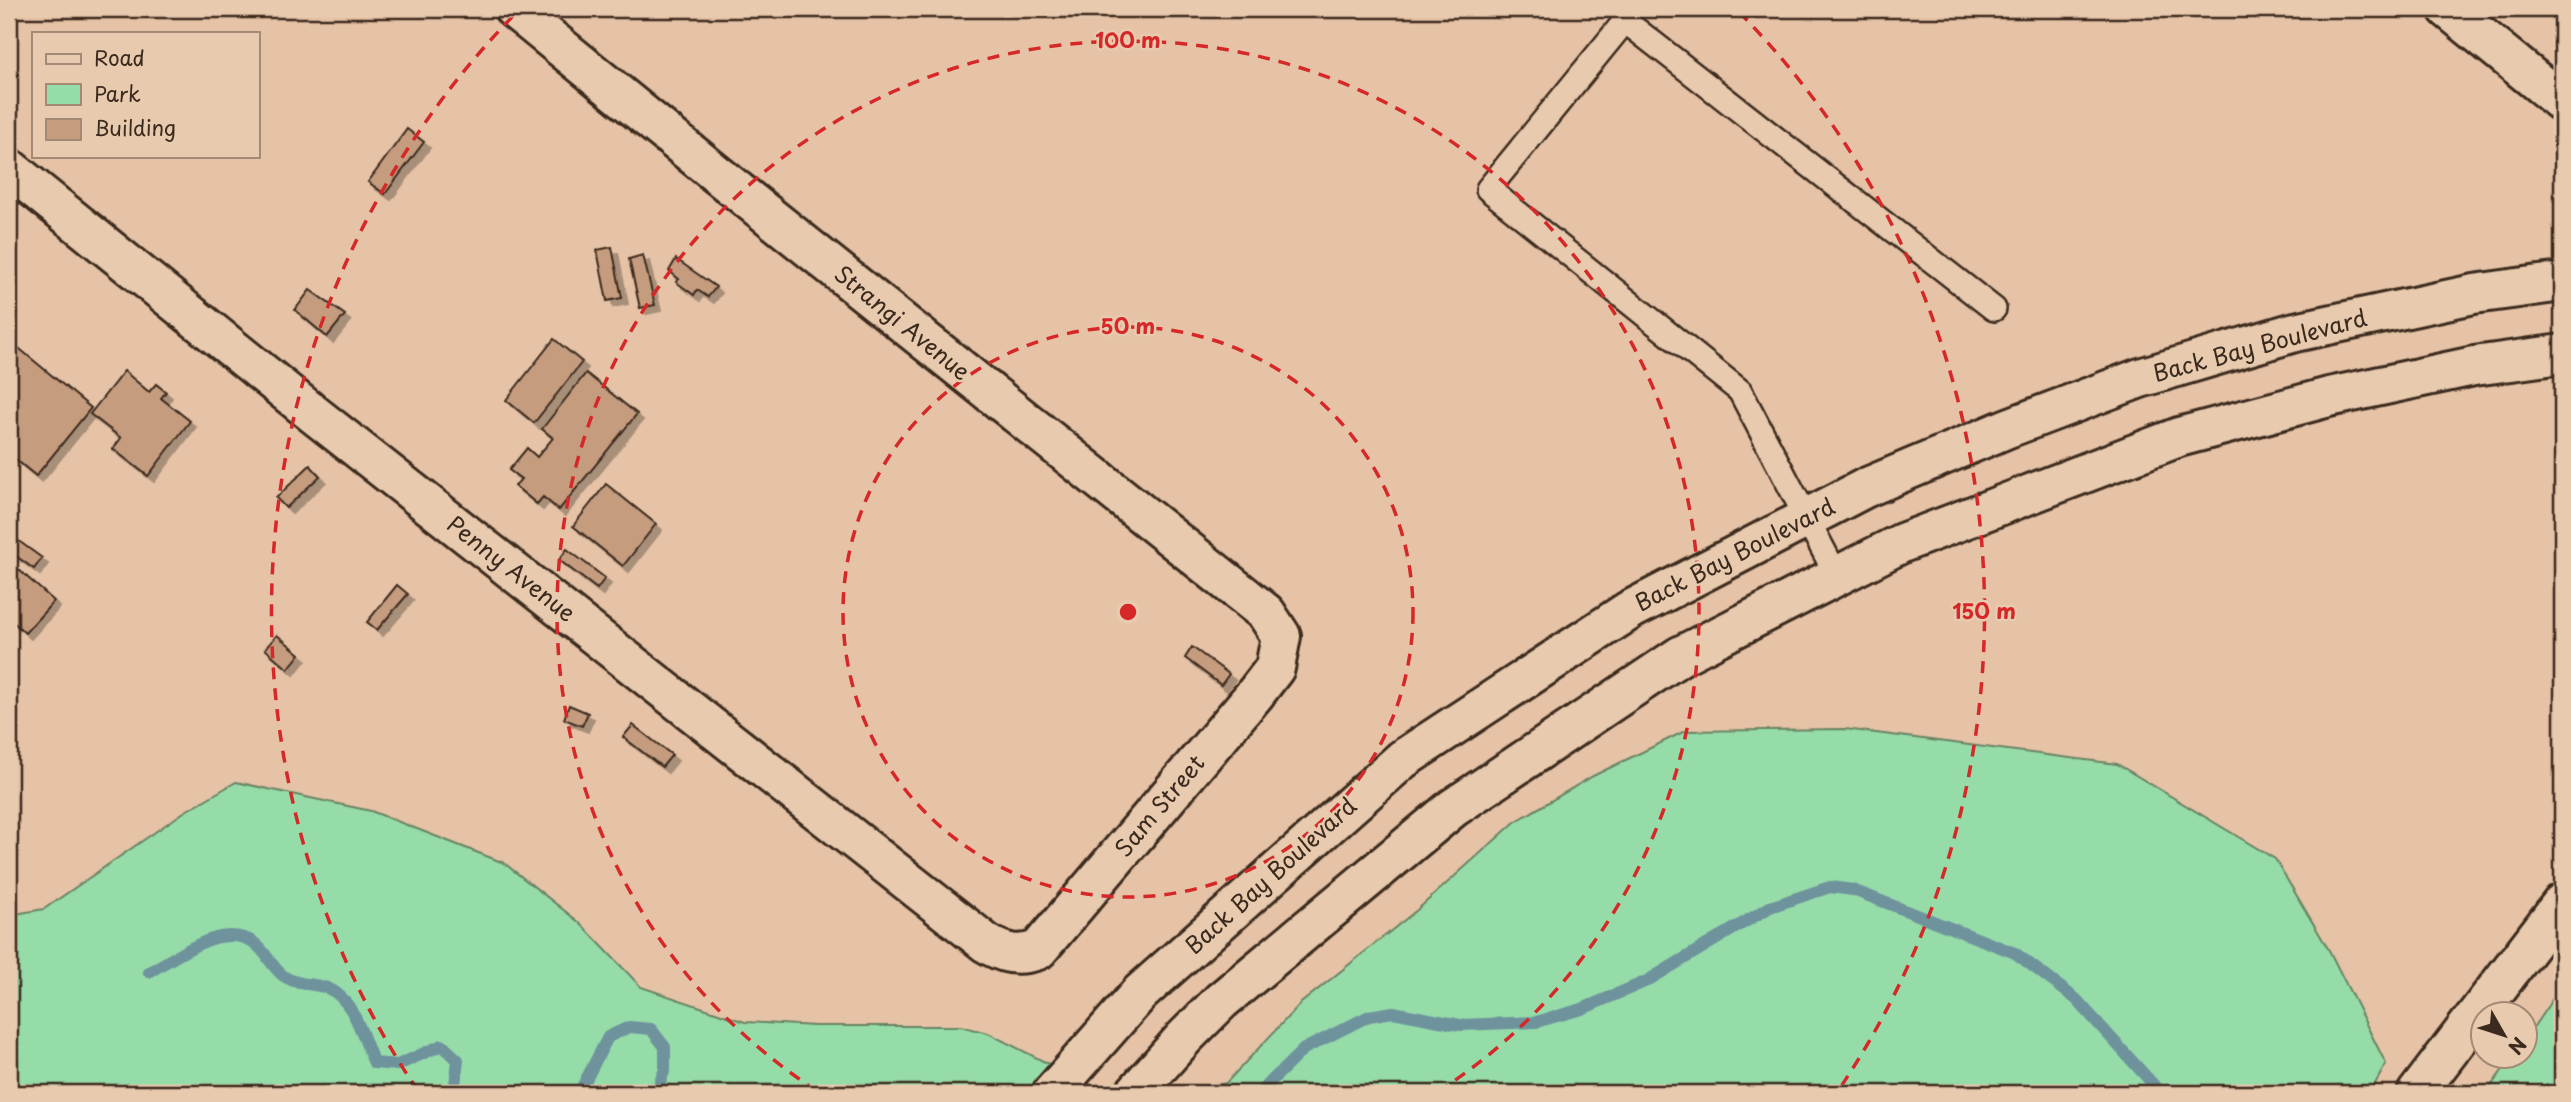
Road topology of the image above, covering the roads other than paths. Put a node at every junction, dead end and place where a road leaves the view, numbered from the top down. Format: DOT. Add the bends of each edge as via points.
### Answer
graph roads {
  1 [pos="514,9"];
  2 [pos="2448,9"];
  3 [pos="2562,102"];
  4 [pos="9,168"];
  5 [pos="2562,282"];
  6 [pos="1994,309"];
  7 [pos="2562,354"];
  8 [pos="1808,517"];
  9 [pos="1837,576"];
  10 [pos="1280,643"];
  11 [pos="2562,903"];
  12 [pos="1022,956"];
  13 [pos="1052,1093"];
  14 [pos="1135,1093"];
  15 [pos="2417,1093"];
  1 -- 10 [label="main road, Strangi Avenue" via="1266,614 1281,636"];
  2 -- 3 [label="main road"];
  4 -- 12 [label="main road, Penny Avenue" via="316,416 986,943"];
  5 -- 8 [label="main road, Back Bay Boulevard" via="2474,294 2295,332 2140,378 2008,428"];
  6 -- 8 [label="lane" via="1625,21 1488,189 1740,391"];
  7 -- 9 [label="main road" via="2474,366 2329,397 2179,437 1902,543"];
  8 -- 9 [label="lane"];
  8 -- 13 [label="main road, Back Bay Boulevard" via="1630,610 1403,759 1140,993"];
  9 -- 14 [label="main road" via="1680,656 1453,808 1221,1001"];
  10 -- 12 [label="main road, Sam Street" via="1275,667 1255,694 1038,950"];
  11 -- 15 [label="main road"];
}
